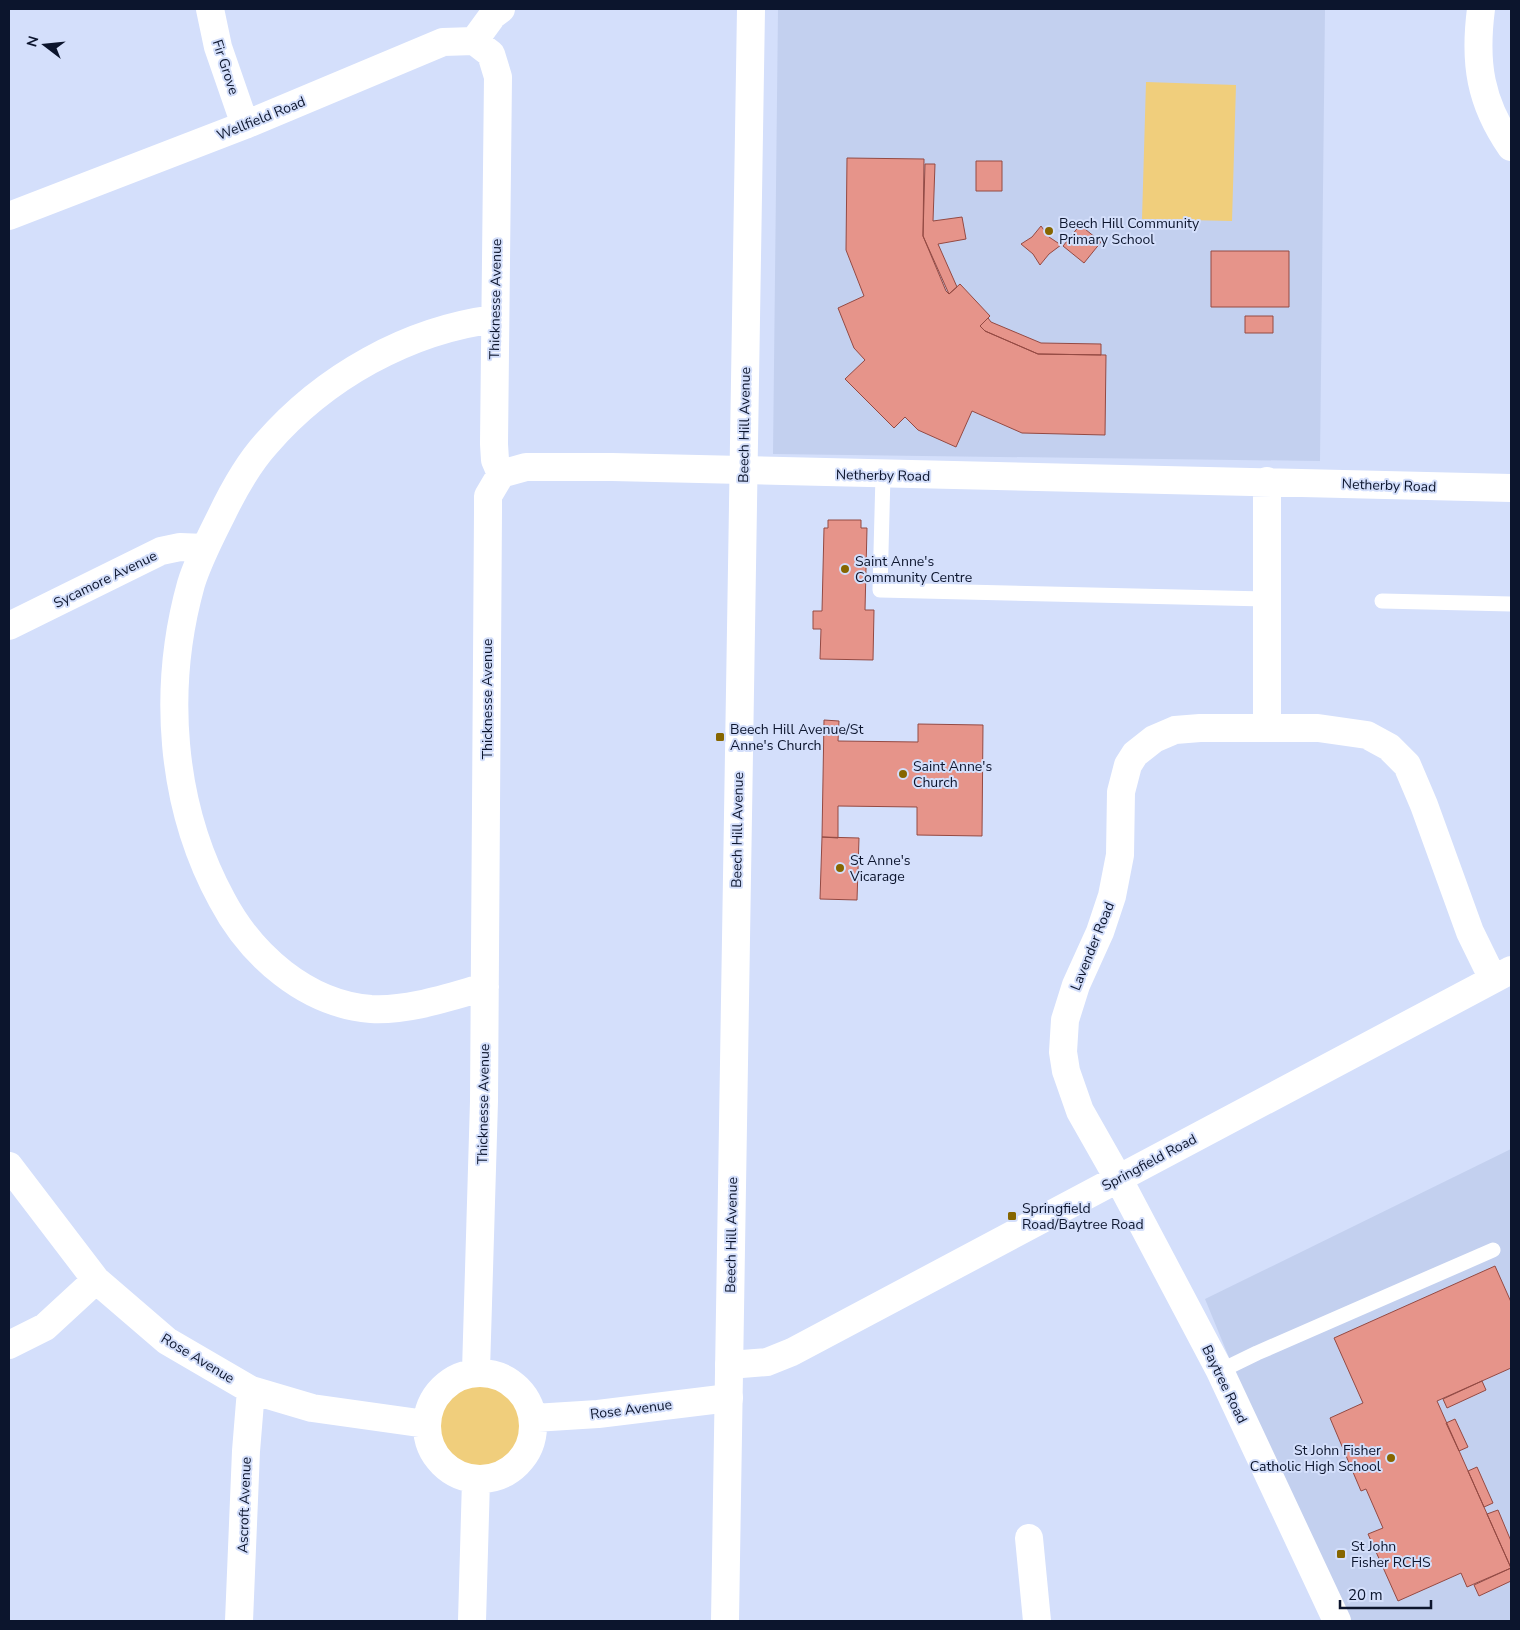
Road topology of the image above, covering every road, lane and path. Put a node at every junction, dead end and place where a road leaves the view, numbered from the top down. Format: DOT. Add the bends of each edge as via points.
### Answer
graph roads {
  1 [pos="210,9"];
  2 [pos="501,9"];
  3 [pos="751,9"];
  4 [pos="1480,9"];
  5 [pos="474,41"];
  6 [pos="245,125"];
  7 [pos="1511,148"];
  8 [pos="9,216"];
  9 [pos="495,319"];
  10 [pos="743,471"];
  11 [pos="501,474"];
  12 [pos="883,475"];
  13 [pos="1267,481"];
  14 [pos="1511,488"];
  15 [pos="205,548"];
  16 [pos="1266,599"];
  17 [pos="1382,601"];
  18 [pos="1511,604"];
  19 [pos="9,626"];
  20 [pos="1267,728"];
  21 [pos="1502,975"];
  22 [pos="485,987"];
  23 [pos="9,1166"];
  24 [pos="1118,1178"];
  25 [pos="1492,1250"];
  26 [pos="96,1280"];
  27 [pos="9,1345"];
  28 [pos="729,1365"];
  29 [pos="476,1371"];
  30 [pos="1220,1371"];
  31 [pos="251,1390"];
  32 [pos="729,1398"];
  33 [pos="534,1418"];
  34 [pos="426,1424"];
  35 [pos="476,1480"];
  36 [pos="1029,1538"];
  37 [pos="239,1621"];
  38 [pos="472,1621"];
  39 [pos="725,1621"];
  40 [pos="1037,1621"];
  41 [pos="1337,1621"];
  1 -- 6 [label="street, Fir Grove" via="218,47"];
  2 -- 5 [label="street"];
  3 -- 10 [label="street, Beech Hill Avenue"];
  4 -- 7 [label="street" via="1477,44 1481,85 1498,127"];
  5 -- 6 [label="street, Wellfield Road" via="443,42"];
  5 -- 9 [label="street, Thicknesse Avenue" via="491,54 498,76"];
  6 -- 8 [label="street, Wellfield Road"];
  9 -- 11 [label="street, Thicknesse Avenue" via="494,444 495,460"];
  9 -- 15 [label="street" via="433,333 344,375 301,409 266,444 238,482"];
  10 -- 11 [label="street, Netherby Road" via="526,467"];
  10 -- 12 [label="street, Netherby Road"];
  10 -- 28 [label="street, Beech Hill Avenue"];
  11 -- 22 [label="street, Thicknesse Avenue" via="488,496"];
  12 -- 13 [label="street, Netherby Road"];
  12 -- 16 [label="lane" via="880,590"];
  13 -- 14 [label="street, Netherby Road"];
  13 -- 16 [label="street"];
  15 -- 19 [label="street, Sycamore Avenue" via="161,550"];
  15 -- 22 [label="street" via="182,625 175,683 174,729 179,778 192,829 209,879 233,922 257,951 285,974 315,993 344,1004 371,1009 401,1008"];
  16 -- 20 [label="street"];
  17 -- 18 [label="lane"];
  20 -- 21 [label="street, Lavender Road" via="1318,728 1367,735 1389,747 1407,765 1470,932"];
  20 -- 24 [label="street, Lavender Road" via="1200,728 1164,734 1134,754 1123,777 1120,855 1112,896 1069,1004 1063,1036 1071,1090"];
  21 -- 24 [label="street, Springfield Road"];
  22 -- 29 [label="street, Thicknesse Avenue"];
  23 -- 26 [label="street, Rose Avenue"];
  24 -- 28 [label="street, Springfield Road" via="792,1352 767,1362"];
  24 -- 30 [label="street, Baytree Road"];
  25 -- 30 [label="lane"];
  26 -- 27 [label="street" via="45,1326"];
  26 -- 31 [label="street, Rose Avenue" via="167,1341"];
  28 -- 32 [label="street, Beech Hill Avenue"];
  29 -- 33 [label="street" via="497,1375 513,1383 524,1396"];
  29 -- 34 [label="street" via="449,1382 437,1393"];
  30 -- 41 [label="street, Baytree Road"];
  31 -- 34 [label="street, Rose Avenue" via="312,1408"];
  31 -- 37 [label="street, Ascroft Avenue"];
  32 -- 33 [label="street, Rose Avenue" via="598,1414"];
  32 -- 39 [label="street, Beech Hill Avenue"];
  33 -- 35 [label="street" via="530,1445 522,1459 495,1477"];
  34 -- 35 [label="street" via="436,1456 448,1469"];
  35 -- 38 [label="street"];
  36 -- 40 [label="street"];
}
